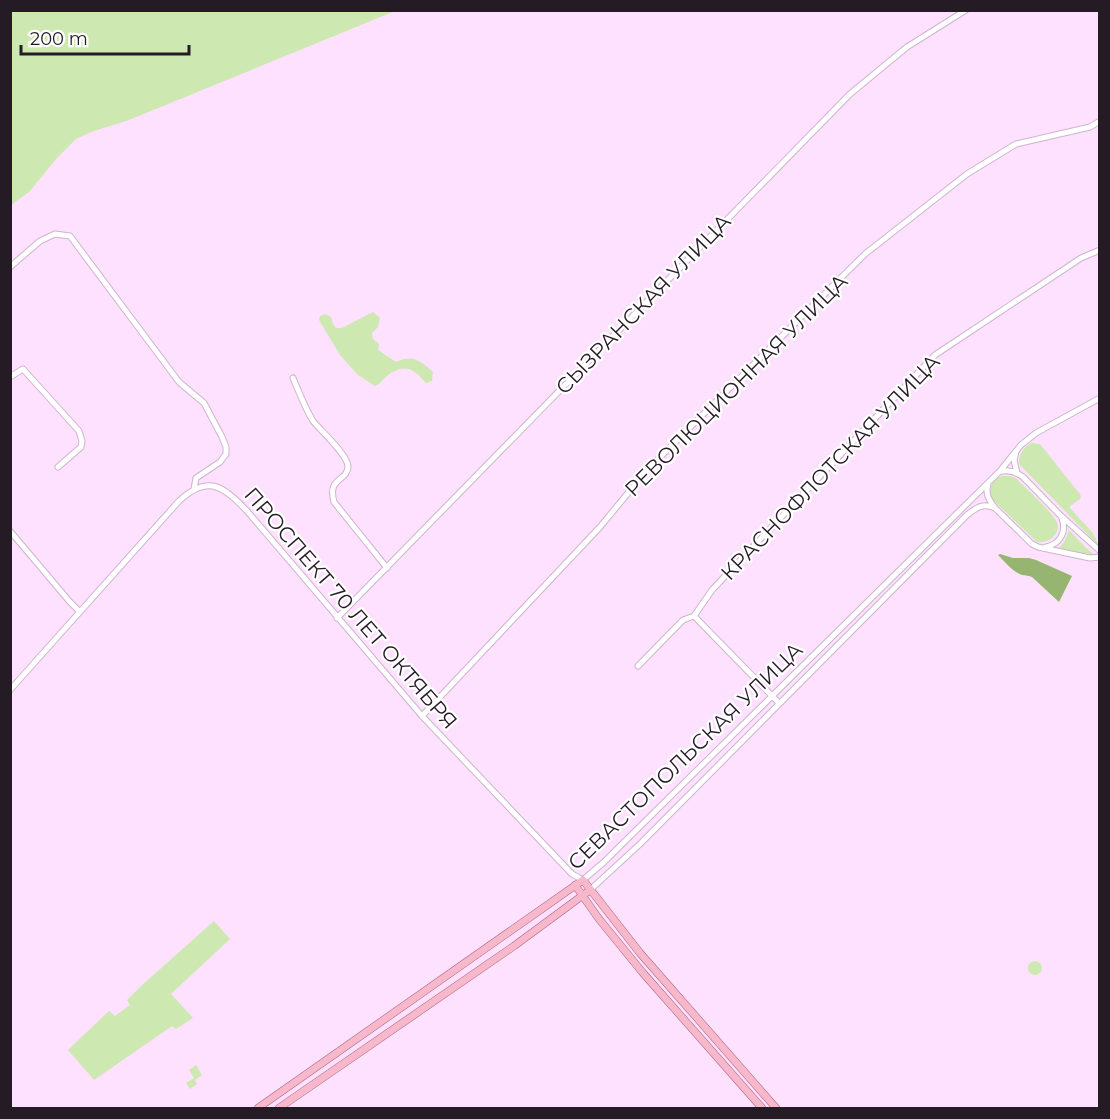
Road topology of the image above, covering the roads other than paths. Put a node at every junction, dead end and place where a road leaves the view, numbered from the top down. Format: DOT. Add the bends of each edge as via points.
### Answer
graph roads {
  1 [pos="966,10"];
  2 [pos="1100,122"];
  3 [pos="1100,250"];
  4 [pos="10,267"];
  5 [pos="10,376"];
  6 [pos="293,378"];
  7 [pos="1100,398"];
  8 [pos="1017,451"];
  9 [pos="58,467"];
  10 [pos="999,472"];
  11 [pos="1017,473"];
  12 [pos="990,479"];
  13 [pos="194,489"];
  14 [pos="995,508"];
  15 [pos="1059,514"];
  16 [pos="10,531"];
  17 [pos="1038,547"];
  18 [pos="1100,551"];
  19 [pos="1100,557"];
  20 [pos="387,567"];
  21 [pos="80,612"];
  22 [pos="694,616"];
  23 [pos="337,618"];
  24 [pos="638,666"];
  25 [pos="10,690"];
  26 [pos="771,695"];
  27 [pos="779,703"];
  28 [pos="422,716"];
  29 [pos="682,785"];
  30 [pos="690,792"];
  31 [pos="661,806"];
  32 [pos="669,814"];
  33 [pos="572,874"];
  34 [pos="583,880"];
  35 [pos="575,885"];
  36 [pos="590,890"];
  37 [pos="582,895"];
  38 [pos="686,1005"];
  39 [pos="680,1014"];
  40 [pos="737,1064"];
  41 [pos="729,1071"];
  42 [pos="258,1108"];
  43 [pos="279,1108"];
  44 [pos="762,1108"];
  45 [pos="776,1108"];
  1 -- 20 [label="street, СЫЗРАНСКАЯ УЛИЦА" via="907,47 850,94"];
  2 -- 28 [label="street, РЕВОЛЮЦИОННАЯ УЛИЦА" via="1016,144 967,174 866,254 647,470 600,526"];
  3 -- 22 [label="street, КРАСНОФЛОТСКАЯ УЛИЦА" via="1081,258 935,355 712,590"];
  4 -- 13 [label="street" via="40,241 56,234 70,236 180,382 204,403 222,437 226,454 196,478"];
  5 -- 9 [label="street" via="23,369 79,431 81,447"];
  6 -- 20 [label="street" via="313,420 348,464 346,472 332,486 334,502"];
  7 -- 8 [label="street" via="1036,433"];
  8 -- 10 [label="street, СЕВАСТОПОЛЬСКАЯ УЛИЦА"];
  8 -- 11 [label="street"];
  10 -- 11 [label="street"];
  10 -- 12 [label="street, СЕВАСТОПОЛЬСКАЯ УЛИЦА"];
  11 -- 15 [label="street"];
  12 -- 14 [label="street" via="986,490"];
  12 -- 26 [label="street, СЕВАСТОПОЛЬСКАЯ УЛИЦА"];
  13 -- 21 [label="street"];
  13 -- 23 [label="street, ПРОСПЕКТ 70 ЛЕТ ОКТЯБРЯ" via="212,486 234,498"];
  14 -- 17 [label="street"];
  14 -- 27 [label="street, СЕВАСТОПОЛЬСКАЯ УЛИЦА" via="982,505 967,515"];
  15 -- 17 [label="street" via="1064,526 1061,538 1051,546"];
  15 -- 18 [label="street"];
  16 -- 21 [label="street"];
  17 -- 19 [label="street"];
  20 -- 23 [label="street, СЫЗРАНСКАЯ УЛИЦА"];
  21 -- 25 [label="street"];
  22 -- 24 [label="street, КРАСНОФЛОТСКАЯ УЛИЦА" via="683,620"];
  22 -- 26 [label="street"];
  23 -- 28 [label="street, ПРОСПЕКТ 70 ЛЕТ ОКТЯБРЯ"];
  26 -- 27 [label="street"];
  26 -- 29 [label="street, СЕВАСТОПОЛЬСКАЯ УЛИЦА"];
  27 -- 30 [label="street, СЕВАСТОПОЛЬСКАЯ УЛИЦА"];
  28 -- 33 [label="street, ПРОСПЕКТ 70 ЛЕТ ОКТЯБРЯ"];
  29 -- 30 [label="street"];
  29 -- 31 [label="street, СЕВАСТОПОЛЬСКАЯ УЛИЦА"];
  30 -- 32 [label="street, СЕВАСТОПОЛЬСКАЯ УЛИЦА"];
  31 -- 32 [label="street"];
  31 -- 34 [label="street, СЕВАСТОПОЛЬСКАЯ УЛИЦА"];
  32 -- 36 [label="street, СЕВАСТОПОЛЬСКАЯ УЛИЦА"];
  33 -- 34 [label="street, ПРОСПЕКТ 70 ЛЕТ ОКТЯБРЯ"];
  33 -- 35 [label="street, ПРОСПЕКТ 70 ЛЕТ ОКТЯБРЯ"];
  34 -- 35 [label="main road, СЕВАСТОПОЛЬСКАЯ УЛИЦА"];
  34 -- 36 [label="main road, ПРОСПЕКТ 70 ЛЕТ ОКТЯБРЯ"];
  35 -- 37 [label="main road, ПРОСПЕКТ 70 ЛЕТ ОКТЯБРЯ"];
  35 -- 42 [label="main road, СЕВАСТОПОЛЬСКАЯ УЛИЦА"];
  36 -- 37 [label="main road, СЕВАСТОПОЛЬСКАЯ УЛИЦА"];
  36 -- 38 [label="main road, ПРОСПЕКТ 70 ЛЕТ ОКТЯБРЯ"];
  37 -- 39 [label="main road, ПРОСПЕКТ 70 ЛЕТ ОКТЯБРЯ"];
  37 -- 43 [label="main road, СЕВАСТОПОЛЬСКАЯ УЛИЦА"];
  38 -- 39 [label="main road"];
  38 -- 40 [label="main road, ПРОСПЕКТ 70 ЛЕТ ОКТЯБРЯ"];
  39 -- 41 [label="main road, ПРОСПЕКТ 70 ЛЕТ ОКТЯБРЯ"];
  40 -- 41 [label="main road"];
  40 -- 45 [label="main road, ПРОСПЕКТ 70 ЛЕТ ОКТЯБРЯ"];
  41 -- 44 [label="main road, ПРОСПЕКТ 70 ЛЕТ ОКТЯБРЯ"];
}
